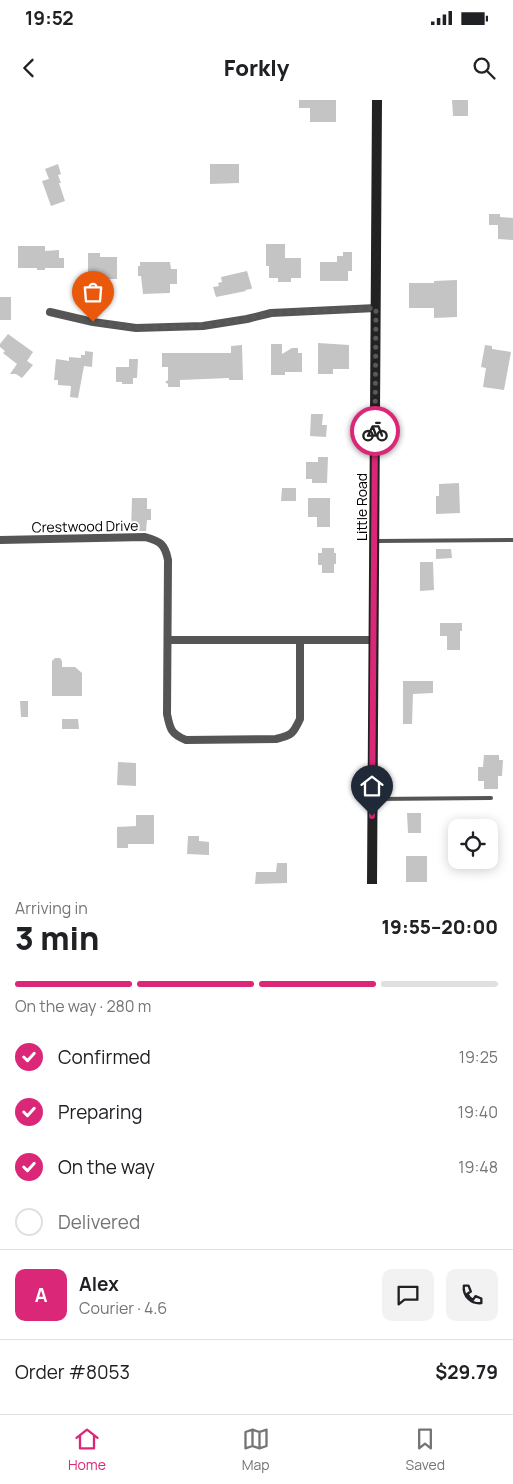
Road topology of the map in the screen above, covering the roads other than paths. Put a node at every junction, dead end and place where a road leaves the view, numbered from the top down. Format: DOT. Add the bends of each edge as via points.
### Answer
graph roads {
  1 [pos="376,100"];
  2 [pos="376,308"];
  3 [pos="50,312"];
  4 [pos="0,540"];
  5 [pos="513,540"];
  6 [pos="374,542"];
  7 [pos="168,640"];
  8 [pos="300,640"];
  9 [pos="373,640"];
  10 [pos="491,798"];
  11 [pos="372,800"];
  12 [pos="372,884"];
  1 -- 2 [label="street, Little Road"];
  2 -- 3 [label="street" via="271,313 203,326 136,328"];
  2 -- 6 [label="street, Little Road"];
  4 -- 7 [label="street, Crestwood Drive" via="145,537 157,540 166,549 168,560"];
  5 -- 6 [label="lane"];
  6 -- 9 [label="street, Little Road"];
  7 -- 8 [label="street"];
  7 -- 8 [label="street" via="169,726 175,735 186,740 276,739 288,736 300,718"];
  8 -- 9 [label="street"];
  9 -- 11 [label="street, Little Road"];
  10 -- 11 [label="lane"];
  11 -- 12 [label="street, Little Road"];
}
